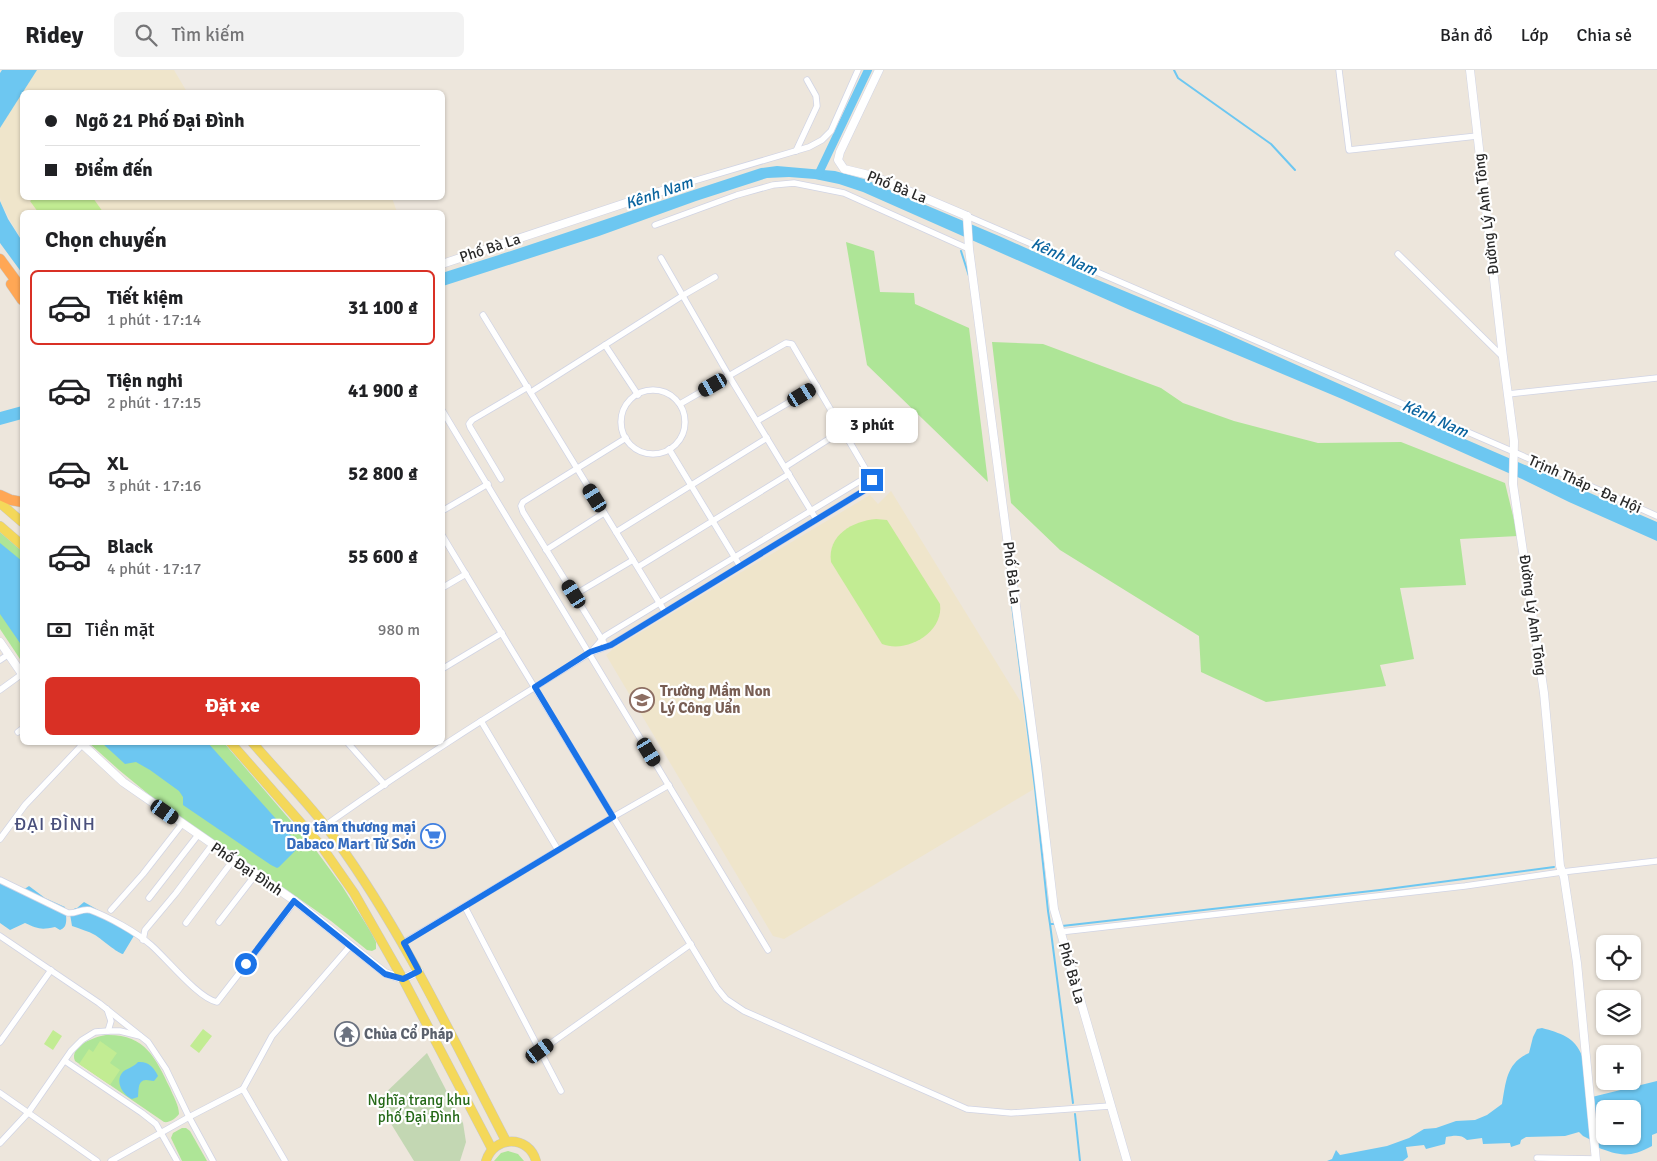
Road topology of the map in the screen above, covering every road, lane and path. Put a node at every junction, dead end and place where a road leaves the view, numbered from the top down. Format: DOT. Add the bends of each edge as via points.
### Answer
graph roads {
  1 [pos="858,70"];
  2 [pos="879,70"];
  3 [pos="1339,70"];
  4 [pos="1470,70"];
  5 [pos="807,80"];
  6 [pos="1477,136"];
  7 [pos="796,151"];
  8 [pos="680,185"];
  9 [pos="967,216"];
  10 [pos="655,225"];
  11 [pos="969,249"];
  12 [pos="1398,254"];
  13 [pos="661,258"];
  14 [pos="0,259"];
  15 [pos="445,263"];
  16 [pos="0,270"];
  17 [pos="715,277"];
  18 [pos="20,286"];
  19 [pos="682,296"];
  20 [pos="20,297"];
  21 [pos="483,314"];
  22 [pos="605,345"];
  23 [pos="1503,357"];
  24 [pos="729,376"];
  25 [pos="1657,378"];
  26 [pos="817,386"];
  27 [pos="530,389"];
  28 [pos="1508,394"];
  29 [pos="638,395"];
  30 [pos="680,404"];
  31 [pos="445,415"];
  32 [pos="757,421"];
  33 [pos="843,430"];
  34 [pos="626,438"];
  35 [pos="767,438"];
  36 [pos="669,449"];
  37 [pos="1514,454"];
  38 [pos="784,467"];
  39 [pos="577,469"];
  40 [pos="788,474"];
  41 [pos="501,478"];
  42 [pos="872,480"];
  43 [pos="488,484"];
  44 [pos="691,485"];
  45 [pos="0,495"];
  46 [pos="20,502"];
  47 [pos="0,503"];
  48 [pos="445,509"];
  49 [pos="811,511"];
  50 [pos="604,513"];
  51 [pos="1657,516"];
  52 [pos="20,520"];
  53 [pos="816,520"];
  54 [pos="712,521"];
  55 [pos="0,526"];
  56 [pos="616,532"];
  57 [pos="445,540"];
  58 [pos="20,543"];
  59 [pos="546,550"];
  60 [pos="734,557"];
  61 [pos="633,560"];
  62 [pos="740,566"];
  63 [pos="638,567"];
  64 [pos="466,574"];
  65 [pos="445,586"];
  66 [pos="574,594"];
  67 [pos="660,602"];
  68 [pos="666,612"];
  69 [pos="502,633"];
  70 [pos="602,640"];
  71 [pos="0,642"];
  72 [pos="606,646"];
  73 [pos="590,652"];
  74 [pos="9,654"];
  75 [pos="0,660"];
  76 [pos="445,667"];
  77 [pos="20,671"];
  78 [pos="20,675"];
  79 [pos="535,687"];
  80 [pos="0,690"];
  81 [pos="481,721"];
  82 [pos="445,743"];
  83 [pos="80,745"];
  84 [pos="82,745"];
  85 [pos="233,745"];
  86 [pos="255,745"];
  87 [pos="350,745"];
  88 [pos="442,745"];
  89 [pos="385,785"];
  90 [pos="669,785"];
  91 [pos="613,817"];
  92 [pos="182,824"];
  93 [pos="325,826"];
  94 [pos="198,835"];
  95 [pos="312,835"];
  96 [pos="0,838"];
  97 [pos="212,845"];
  98 [pos="558,850"];
  99 [pos="234,859"];
  100 [pos="1657,861"];
  101 [pos="1562,872"];
  102 [pos="256,874"];
  103 [pos="0,880"];
  104 [pos="149,898"];
  105 [pos="294,901"];
  106 [pos="465,906"];
  107 [pos="111,910"];
  108 [pos="219,922"];
  109 [pos="186,923"];
  110 [pos="1060,932"];
  111 [pos="0,936"];
  112 [pos="143,940"];
  113 [pos="404,943"];
  114 [pos="690,944"];
  115 [pos="350,945"];
  116 [pos="768,950"];
  117 [pos="51,970"];
  118 [pos="419,971"];
  119 [pos="403,979"];
  120 [pos="107,1009"];
  121 [pos="108,1031"];
  122 [pos="143,1037"];
  123 [pos="0,1042"];
  124 [pos="540,1051"];
  125 [pos="65,1061"];
  126 [pos="243,1089"];
  127 [pos="560,1091"];
  128 [pos="0,1094"];
  129 [pos="1110,1106"];
  130 [pos="28,1113"];
  131 [pos="189,1117"];
  132 [pos="162,1132"];
  133 [pos="506,1141"];
  134 [pos="0,1143"];
  135 [pos="492,1149"];
  136 [pos="1538,1158"];
  137 [pos="1596,1160"];
  138 [pos="97,1161"];
  139 [pos="111,1161"];
  140 [pos="177,1161"];
  141 [pos="213,1161"];
  142 [pos="286,1161"];
  143 [pos="486,1161"];
  144 [pos="536,1161"];
  145 [pos="1127,1161"];
  1 -- 7 [label="street" via="831,131 822,140"];
  2 -- 9 [label="street, Phố Bà La" via="838,160 844,169 873,176"];
  3 -- 6 [label="street" via="1349,150"];
  4 -- 6 [label="street, Đường Lý Anh Tông"];
  5 -- 7 [label="street" via="816,96 817,106"];
  6 -- 23 [label="street, Đường Lý Anh Tông"];
  7 -- 8 [label="street"];
  8 -- 15 [label="street, Phố Bà La"];
  9 -- 11 [label="street, Phố Bà La"];
  9 -- 37 [label="street, Trịnh Tháp - Đa Hội"];
  10 -- 11 [label="street" via="737,195 772,185 794,183 844,193"];
  11 -- 110 [label="street, Phố Bà La" via="1054,909"];
  12 -- 23 [label="street"];
  13 -- 19 [label="street"];
  14 -- 18 [label="highway"];
  16 -- 20 [label="highway"];
  17 -- 19 [label="street"];
  19 -- 22 [label="street"];
  19 -- 24 [label="street"];
  21 -- 27 [label="street"];
  22 -- 27 [label="street"];
  22 -- 29 [label="street"];
  23 -- 28 [label="street, Đường Lý Anh Tông"];
  24 -- 26 [label="street" via="786,343 792,344"];
  24 -- 30 [label="street"];
  24 -- 32 [label="street"];
  25 -- 28 [label="street"];
  26 -- 32 [label="street"];
  26 -- 33 [label="street"];
  27 -- 39 [label="street"];
  27 -- 41 [label="street" via="470,424"];
  28 -- 37 [label="street, Đường Lý Anh Tông"];
  29 -- 30 [label="street" via="659,391"];
  29 -- 34 [label="street" via="623,412 622,430"];
  30 -- 36 [label="street" via="684,432"];
  31 -- 43 [label="street"];
  32 -- 35 [label="street"];
  33 -- 38 [label="street"];
  33 -- 42 [label="street"];
  34 -- 36 [label="street" via="631,445 647,453 656,454"];
  34 -- 39 [label="street"];
  35 -- 38 [label="street"];
  35 -- 44 [label="street"];
  36 -- 44 [label="street"];
  37 -- 51 [label="street, Trịnh Tháp - Đa Hội"];
  37 -- 101 [label="street, Đường Lý Anh Tông" via="1513,484 1544,693"];
  38 -- 40 [label="street"];
  39 -- 50 [label="street"];
  39 -- 59 [label="street" via="521,506"];
  40 -- 49 [label="street"];
  40 -- 54 [label="street"];
  42 -- 49 [label="street" via="860,481"];
  42 -- 53 [label="street" via="865,490"];
  43 -- 48 [label="street"];
  43 -- 73 [label="street"];
  44 -- 54 [label="street"];
  44 -- 56 [label="street"];
  45 -- 46 [label="highway"];
  47 -- 52 [label="main road"];
  49 -- 53 [label="street"];
  49 -- 60 [label="street"];
  50 -- 56 [label="street"];
  50 -- 59 [label="street"];
  53 -- 62 [label="street"];
  54 -- 60 [label="street"];
  54 -- 63 [label="street"];
  55 -- 58 [label="main road"];
  56 -- 61 [label="street"];
  57 -- 64 [label="street"];
  59 -- 66 [label="street"];
  60 -- 62 [label="street"];
  60 -- 67 [label="street"];
  61 -- 63 [label="street"];
  61 -- 66 [label="street"];
  62 -- 68 [label="street"];
  63 -- 67 [label="street"];
  64 -- 65 [label="street"];
  64 -- 69 [label="street"];
  66 -- 70 [label="street"];
  67 -- 68 [label="street"];
  67 -- 70 [label="street"];
  68 -- 72 [label="street"];
  69 -- 76 [label="street"];
  69 -- 79 [label="street"];
  70 -- 72 [label="street"];
  70 -- 73 [label="street"];
  71 -- 74 [label="street"];
  72 -- 73 [label="street"];
  73 -- 79 [label="street"];
  73 -- 90 [label="street"];
  74 -- 75 [label="street"];
  74 -- 77 [label="street"];
  78 -- 80 [label="street"];
  79 -- 81 [label="street"];
  79 -- 91 [label="street"];
  81 -- 82 [label="street"];
  81 -- 98 [label="street"];
  83 -- 96 [label="street" via="25,805"];
  84 -- 92 [label="street, Phố Đại Đình" via="123,782"];
  85 -- 95 [label="main road"];
  86 -- 93 [label="main road"];
  87 -- 89 [label="street"];
  88 -- 89 [label="street"];
  89 -- 93 [label="street"];
  90 -- 91 [label="street"];
  90 -- 116 [label="street"];
  91 -- 98 [label="street"];
  91 -- 114 [label="street"];
  92 -- 94 [label="street, Phố Đại Đình"];
  92 -- 107 [label="street"];
  93 -- 95 [label="street"];
  93 -- 113 [label="main road"];
  94 -- 97 [label="street, Phố Đại Đình"];
  94 -- 104 [label="street"];
  95 -- 119 [label="main road" via="354,893"];
  97 -- 99 [label="street, Phố Đại Đình"];
  97 -- 112 [label="street" via="145,930"];
  98 -- 106 [label="street"];
  99 -- 102 [label="street, Phố Đại Đình"];
  99 -- 109 [label="street"];
  100 -- 101 [label="street"];
  101 -- 110 [label="street"];
  101 -- 137 [label="street, Đường Lý Anh Tông" via="1577,963"];
  102 -- 105 [label="street, Phố Đại Đình"];
  102 -- 108 [label="street"];
  103 -- 112 [label="street" via="68,913 89,910"];
  105 -- 112 [label="street" via="217,1002 197,990"];
  105 -- 115 [label="street, Phố Đại Đình"];
  106 -- 113 [label="street"];
  106 -- 124 [label="street"];
  110 -- 129 [label="street, Phố Bà La"];
  111 -- 117 [label="street"];
  113 -- 118 [label="main road"];
  114 -- 124 [label="street"];
  114 -- 129 [label="street" via="717,988 726,999 744,1011 955,1105 994,1112"];
  115 -- 119 [label="street, Phố Đại Đình" via="385,974"];
  115 -- 126 [label="street" via="272,1036"];
  117 -- 120 [label="street"];
  117 -- 123 [label="street"];
  118 -- 119 [label="street"];
  118 -- 133 [label="main road"];
  119 -- 135 [label="main road"];
  120 -- 121 [label="street" via="111,1021"];
  120 -- 122 [label="street"];
  121 -- 122 [label="street"];
  121 -- 125 [label="street" via="88,1035"];
  122 -- 131 [label="street" via="166,1069"];
  124 -- 127 [label="street"];
  125 -- 130 [label="street"];
  125 -- 132 [label="street" via="142,1113"];
  126 -- 131 [label="street"];
  126 -- 142 [label="street"];
  128 -- 130 [label="street"];
  129 -- 145 [label="street, Phố Bà La"];
  130 -- 134 [label="street"];
  130 -- 138 [label="street"];
  131 -- 132 [label="street"];
  131 -- 141 [label="street"];
  132 -- 139 [label="street"];
  132 -- 140 [label="street"];
  133 -- 135 [label="main road"];
  133 -- 144 [label="main road" via="526,1145 534,1153"];
  135 -- 143 [label="main road"];
  136 -- 137 [label="street"];
}
